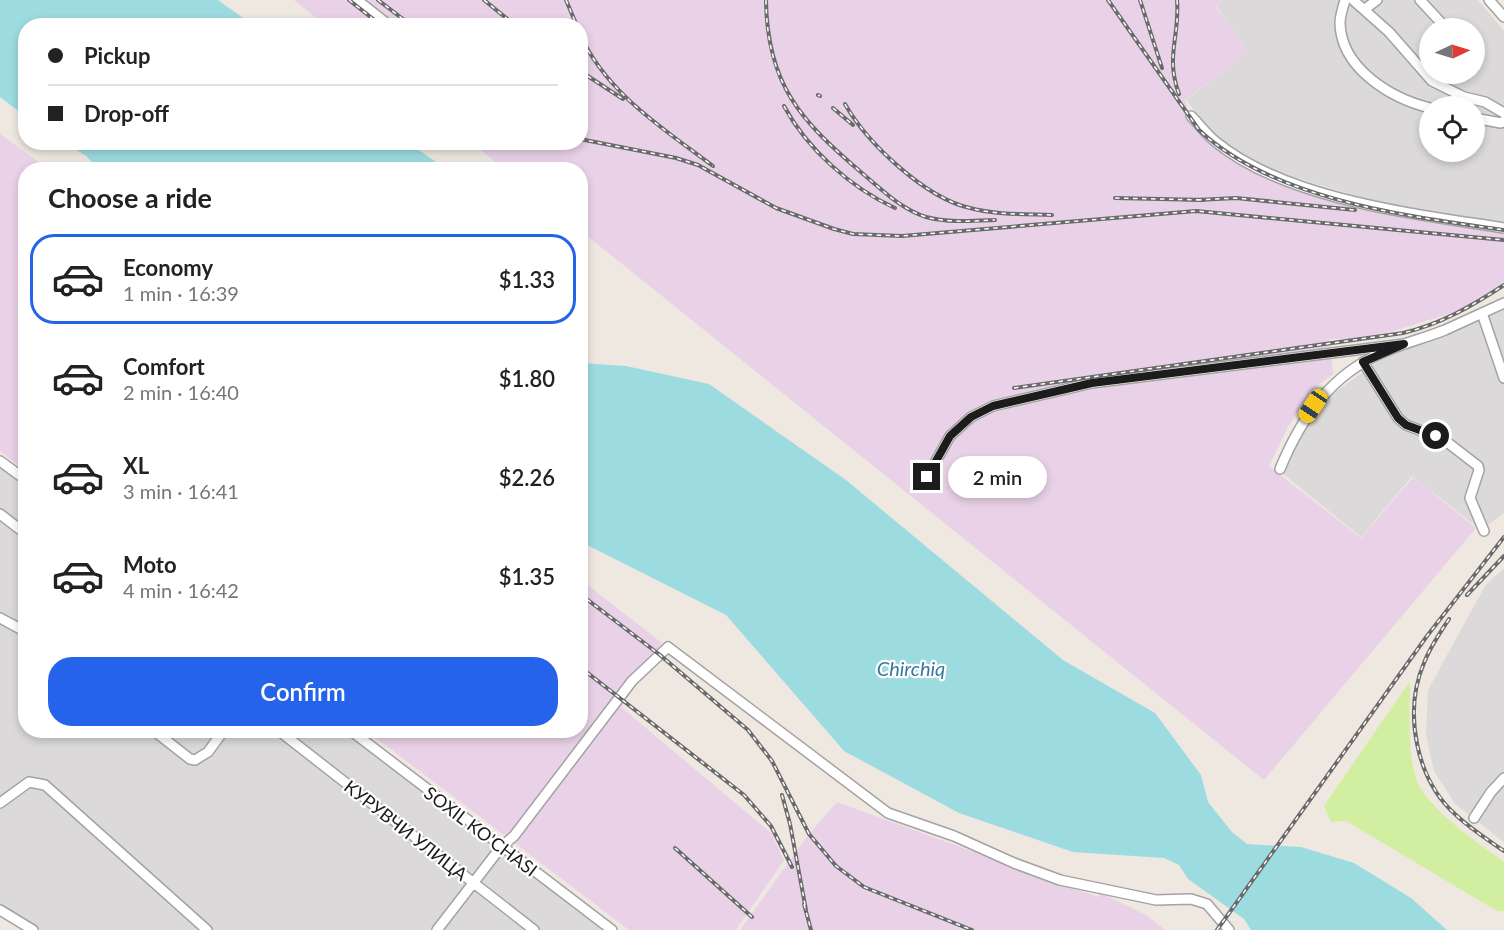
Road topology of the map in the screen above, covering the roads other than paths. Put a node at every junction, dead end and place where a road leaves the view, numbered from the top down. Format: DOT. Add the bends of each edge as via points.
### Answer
graph roads {
  1 [pos="357,0"];
  2 [pos="1345,0"];
  3 [pos="1353,0"];
  4 [pos="1377,0"];
  5 [pos="1420,0"];
  6 [pos="1489,0"];
  7 [pos="1365,9"];
  8 [pos="1504,17"];
  9 [pos="380,18"];
  10 [pos="1437,18"];
  11 [pos="1419,106"];
  12 [pos="1504,113"];
  13 [pos="1191,116"];
  14 [pos="1485,120"];
  15 [pos="1504,121"];
  16 [pos="1504,228"];
  17 [pos="1504,303"];
  18 [pos="1482,313"];
  19 [pos="1404,344"];
  20 [pos="1363,362"];
  21 [pos="1504,378"];
  22 [pos="0,461"];
  23 [pos="1280,469"];
  24 [pos="18,474"];
  25 [pos="927,477"];
  26 [pos="0,514"];
  27 [pos="18,528"];
  28 [pos="1484,531"];
  29 [pos="0,618"];
  30 [pos="18,628"];
  31 [pos="163,738"];
  32 [pos="218,738"];
  33 [pos="288,738"];
  34 [pos="360,738"];
  35 [pos="1504,778"];
  36 [pos="0,803"];
  37 [pos="1474,818"];
  38 [pos="501,847"];
  39 [pos="474,883"];
  40 [pos="0,910"];
  41 [pos="33,930"];
  42 [pos="207,930"];
  43 [pos="437,930"];
  44 [pos="534,930"];
  45 [pos="612,930"];
  46 [pos="1229,930"];
  1 -- 9 [label="street"];
  2 -- 11 [label="street" via="1340,21 1344,48 1369,78"];
  3 -- 7 [label="street"];
  4 -- 7 [label="street"];
  5 -- 10 [label="street"];
  6 -- 8 [label="street"];
  7 -- 12 [label="street" via="1432,81"];
  13 -- 16 [label="street" via="1216,142 1261,170 1325,194"];
  14 -- 15 [label="street"];
  17 -- 18 [label="street"];
  18 -- 19 [label="street"];
  18 -- 21 [label="street"];
  19 -- 20 [label="street"];
  19 -- 25 [label="street" via="1092,383 993,406 971,417 950,436"];
  20 -- 23 [label="street" via="1335,382 1313,406"];
  20 -- 28 [label="street" via="1398,418 1406,425 1443,438 1478,466 1470,498"];
  22 -- 24 [label="street"];
  26 -- 27 [label="street"];
  29 -- 30 [label="street"];
  31 -- 32 [label="street" via="195,760 201,759"];
  33 -- 39 [label="street, КУРУВЧИ УЛИЦА"];
  34 -- 38 [label="street, SOXIL KO'CHASI"];
  35 -- 37 [label="street"];
  36 -- 42 [label="street" via="29,782 45,786"];
  38 -- 39 [label="street"];
  38 -- 45 [label="street, SOXIL KO'CHASI"];
  38 -- 46 [label="street" via="514,836 632,681 669,647 888,813 1060,880 1156,900 1191,899 1207,904"];
  39 -- 43 [label="street"];
  39 -- 44 [label="street, КУРУВЧИ УЛИЦА"];
  40 -- 41 [label="street"];
}
